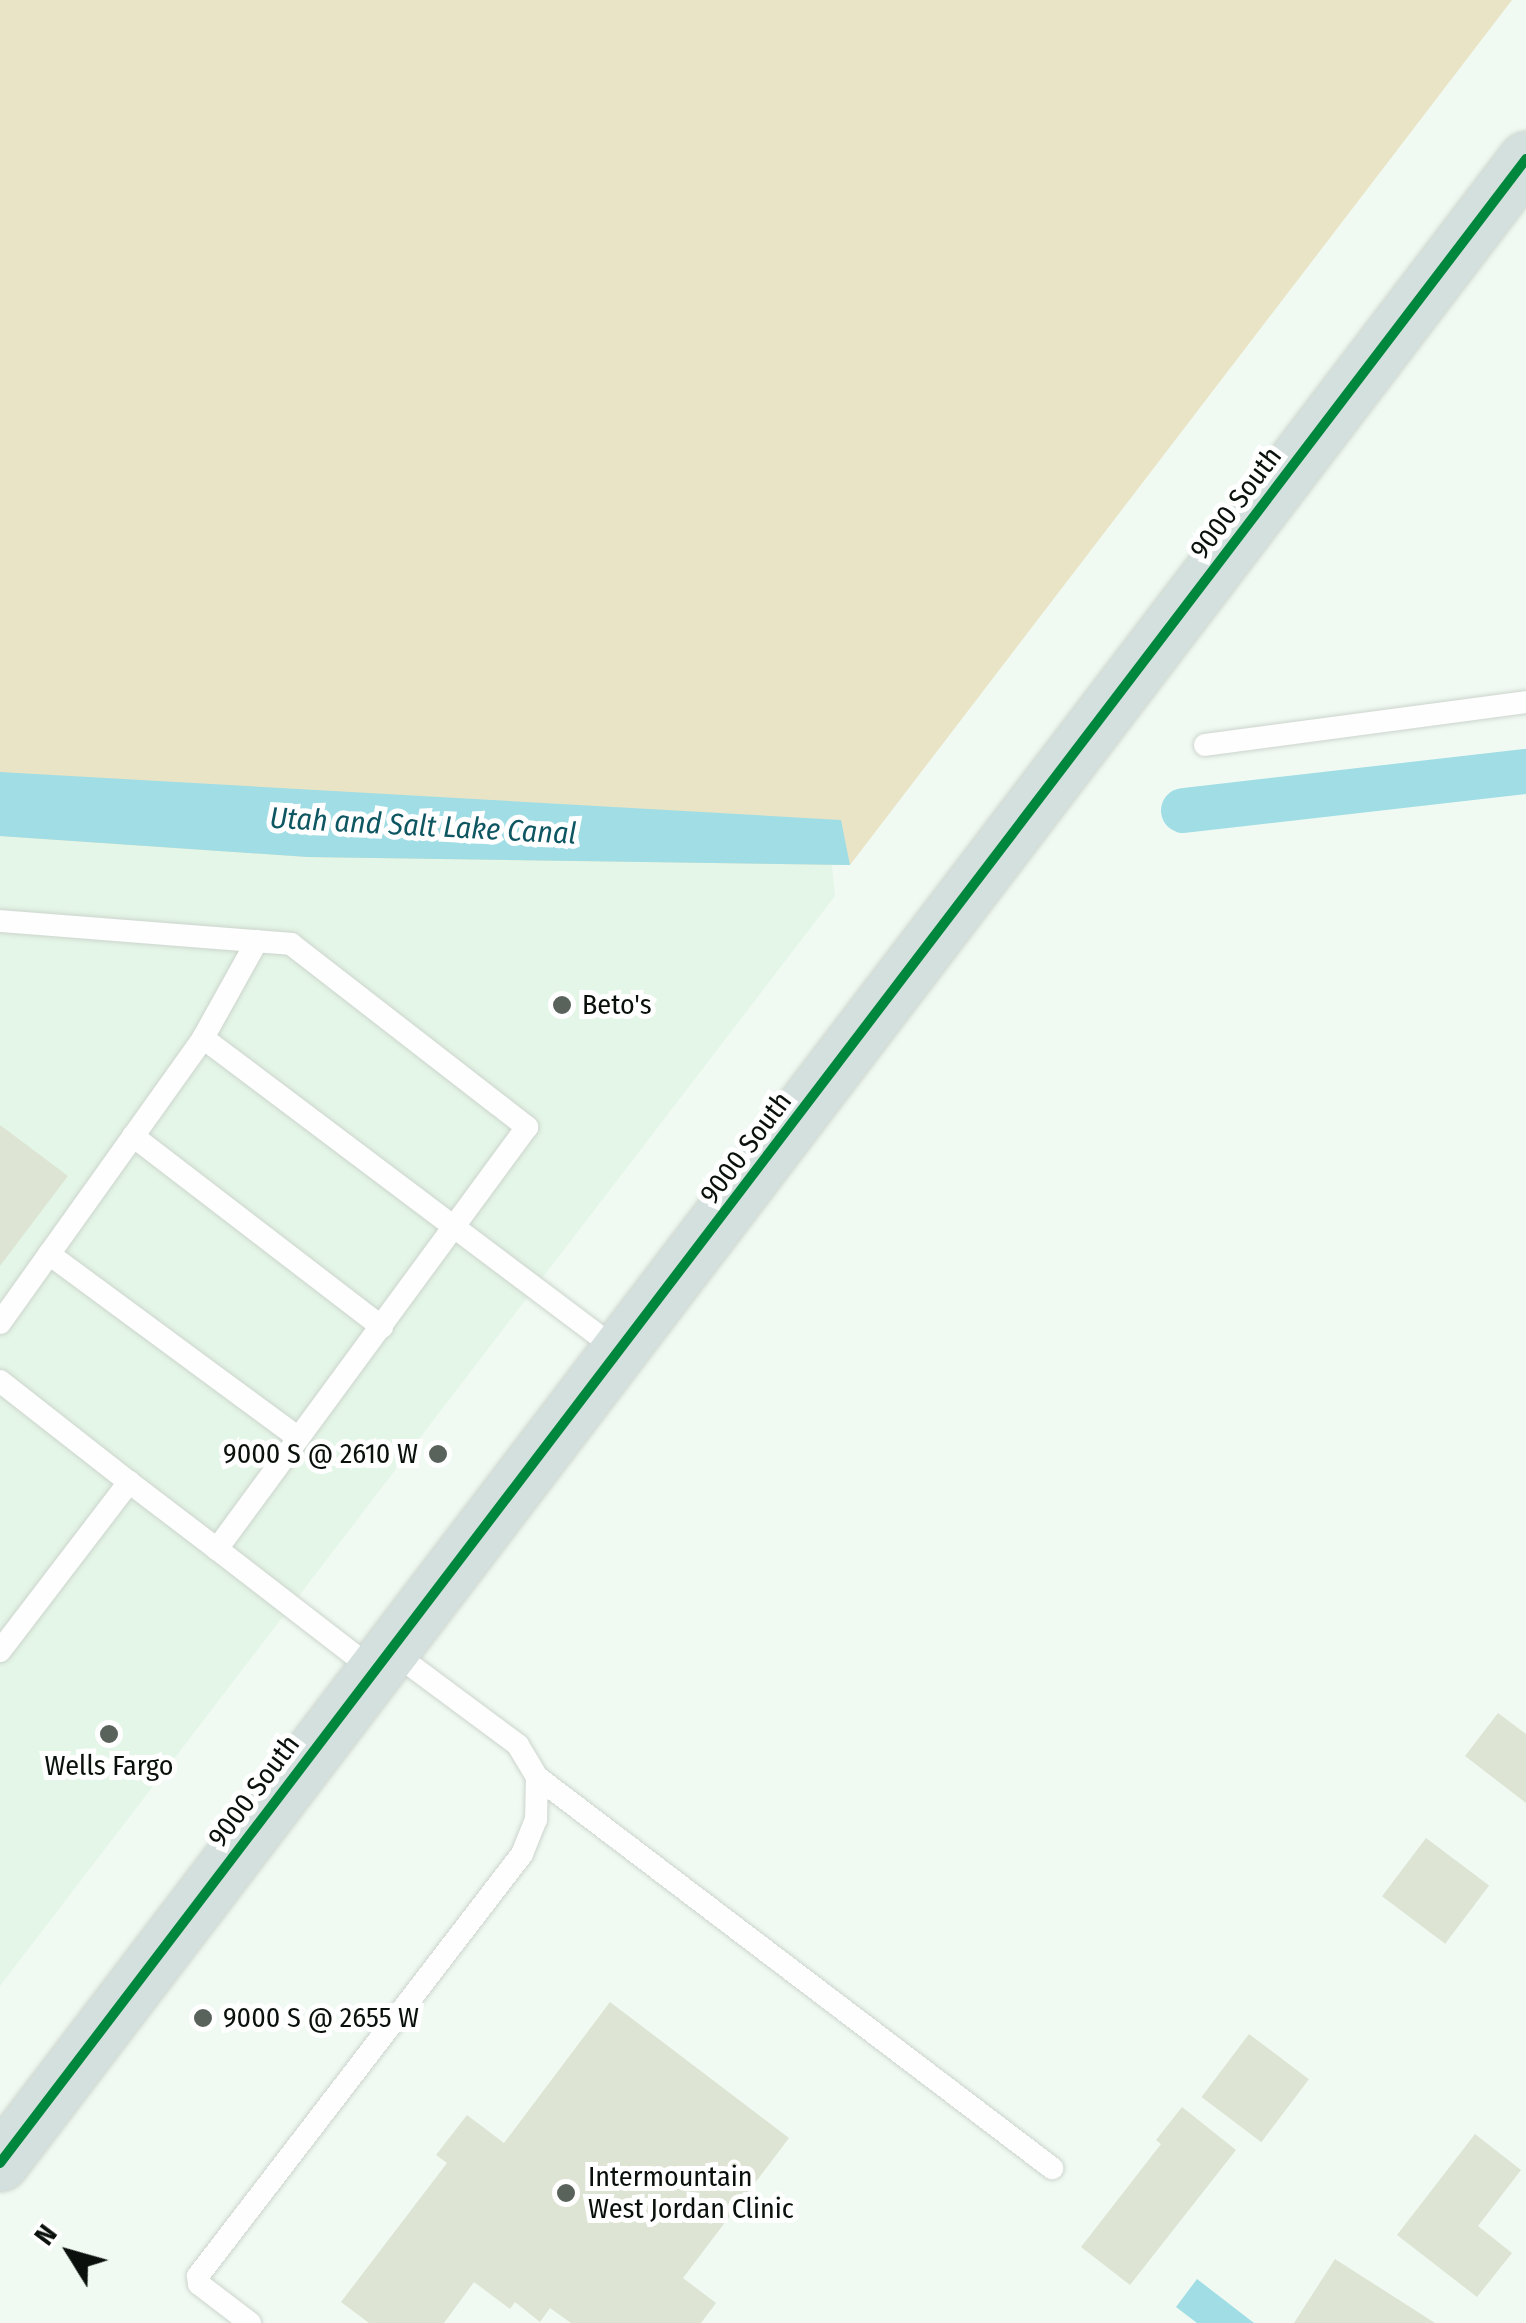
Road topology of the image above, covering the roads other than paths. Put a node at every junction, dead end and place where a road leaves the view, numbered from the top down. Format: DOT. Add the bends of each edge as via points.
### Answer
graph roads {
  1 [pos="1526,159"];
  2 [pos="1526,702"];
  3 [pos="1205,745"];
  4 [pos="0,920"];
  5 [pos="257,942"];
  6 [pos="203,1038"];
  7 [pos="133,1136"];
  8 [pos="457,1226"];
  9 [pos="49,1254"];
  10 [pos="0,1324"];
  11 [pos="382,1327"];
  12 [pos="619,1351"];
  13 [pos="0,1382"];
  14 [pos="299,1438"];
  15 [pos="129,1482"];
  16 [pos="217,1548"];
  17 [pos="0,1652"];
  18 [pos="382,1660"];
  19 [pos="537,1777"];
  20 [pos="0,2162"];
  21 [pos="1052,2168"];
  22 [pos="250,2323"];
  1 -- 12 [label="main road, 9000 South"];
  2 -- 3 [label="lane"];
  4 -- 5 [label="lane"];
  5 -- 6 [label="lane"];
  5 -- 8 [label="lane" via="291,944 527,1127"];
  6 -- 7 [label="lane"];
  6 -- 8 [label="lane"];
  7 -- 9 [label="lane"];
  7 -- 11 [label="lane"];
  8 -- 11 [label="lane"];
  8 -- 12 [label="lane"];
  9 -- 10 [label="lane"];
  9 -- 14 [label="lane"];
  11 -- 14 [label="lane"];
  12 -- 18 [label="main road, 9000 South"];
  13 -- 15 [label="lane"];
  14 -- 16 [label="lane"];
  15 -- 16 [label="lane"];
  15 -- 17 [label="lane"];
  16 -- 18 [label="lane"];
  18 -- 19 [label="lane" via="505,1732"];
  18 -- 20 [label="main road, 9000 South"];
  19 -- 21 [label="lane"];
  19 -- 22 [label="lane" via="536,1820 522,1854 198,2276 199,2284"];
}
